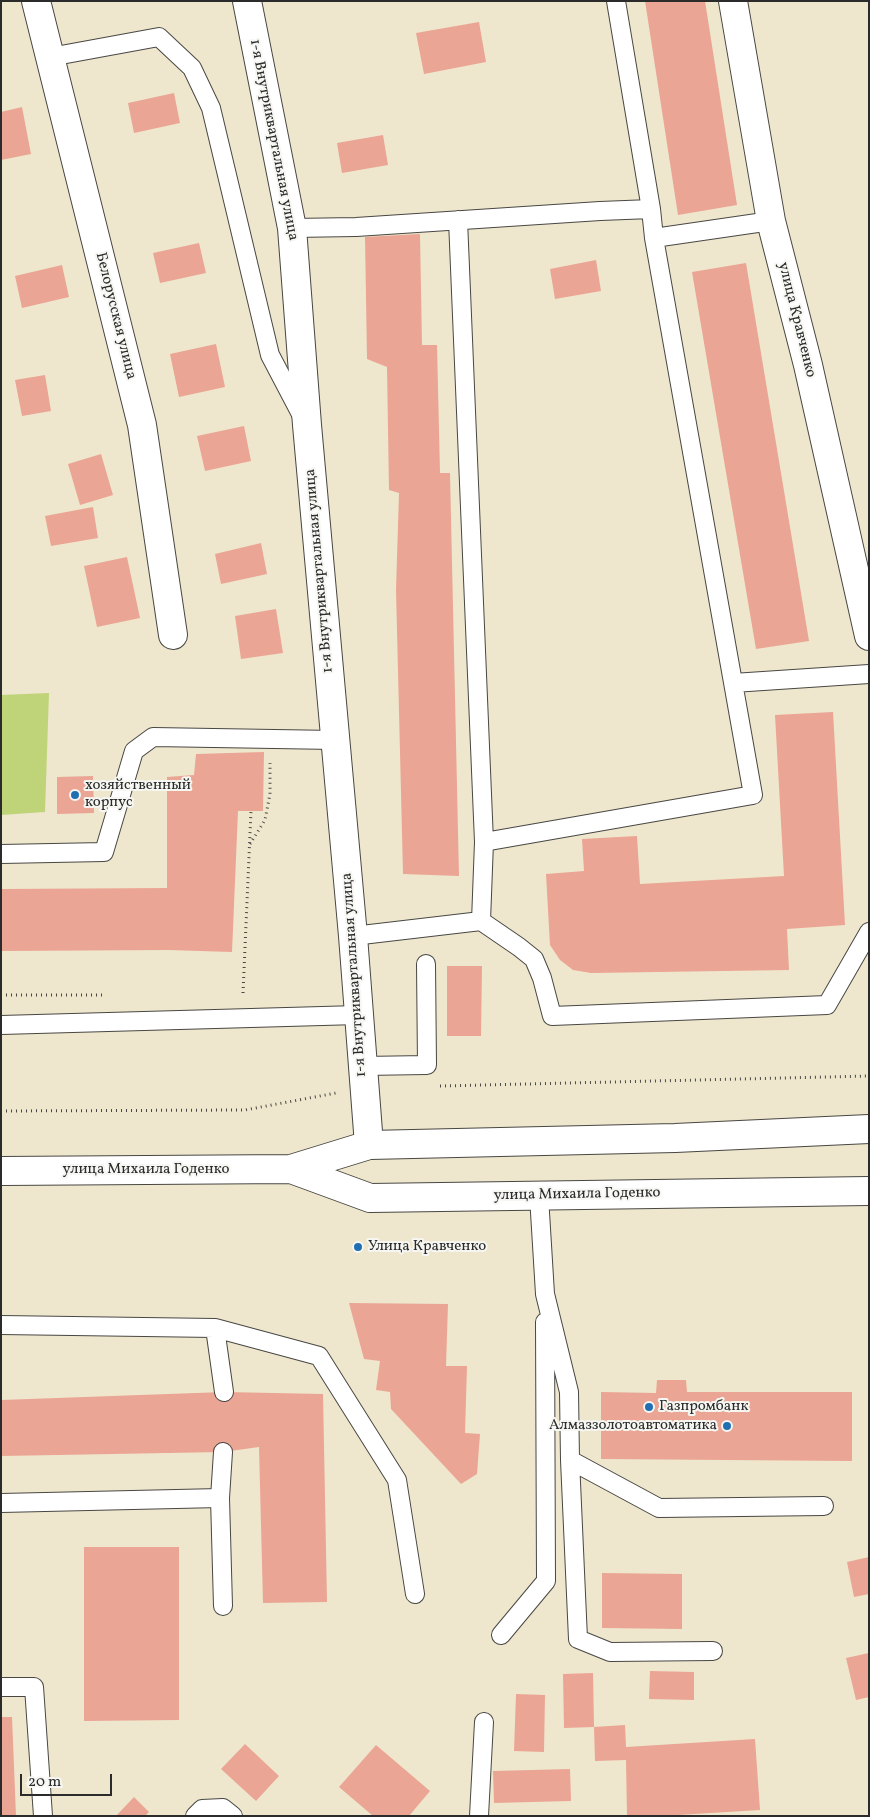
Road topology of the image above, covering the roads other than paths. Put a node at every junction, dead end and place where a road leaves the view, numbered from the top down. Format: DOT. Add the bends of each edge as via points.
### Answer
graph roads {
  1 [pos="36,1"];
  2 [pos="247,1"];
  3 [pos="616,1"];
  4 [pos="733,1"];
  5 [pos="50,57"];
  6 [pos="651,209"];
  7 [pos="458,220"];
  8 [pos="771,220"];
  9 [pos="292,228"];
  10 [pos="654,238"];
  11 [pos="307,425"];
  12 [pos="173,635"];
  13 [pos="869,636"];
  14 [pos="869,674"];
  15 [pos="733,683"];
  16 [pos="335,740"];
  17 [pos="484,842"];
  18 [pos="1,854"];
  19 [pos="481,921"];
  20 [pos="869,932"];
  21 [pos="353,936"];
  22 [pos="426,964"];
  23 [pos="358,1015"];
  24 [pos="1,1025"];
  25 [pos="363,1077"];
  26 [pos="869,1129"];
  27 [pos="369,1145"];
  28 [pos="291,1169"];
  29 [pos="1,1171"];
  30 [pos="869,1191"];
  31 [pos="538,1196"];
  32 [pos="545,1294"];
  33 [pos="1,1325"];
  34 [pos="215,1328"];
  35 [pos="224,1392"];
  36 [pos="223,1452"];
  37 [pos="570,1460"];
  38 [pos="220,1498"];
  39 [pos="1,1503"];
  40 [pos="824,1506"];
  41 [pos="415,1594"];
  42 [pos="222,1606"];
  43 [pos="501,1635"];
  44 [pos="713,1651"];
  45 [pos="1,1687"];
  46 [pos="484,1722"];
  47 [pos="43,1816"];
  48 [pos="196,1816"];
  49 [pos="233,1816"];
  50 [pos="479,1816"];
  1 -- 5 [label="street, Белорусская улица"];
  2 -- 9 [label="street, 1-я Внутриквартальная улица"];
  3 -- 6 [label="lane"];
  4 -- 8 [label="street, улица Кравченко"];
  5 -- 11 [label="lane" via="159,37 192,68 211,108 270,355"];
  5 -- 12 [label="street, Белорусская улица" via="142,425"];
  6 -- 7 [label="lane"];
  6 -- 10 [label="lane"];
  7 -- 9 [label="lane"];
  7 -- 17 [label="lane"];
  8 -- 10 [label="lane"];
  8 -- 13 [label="street, улица Кравченко" via="808,365"];
  9 -- 11 [label="street, 1-я Внутриквартальная улица"];
  10 -- 15 [label="lane"];
  11 -- 16 [label="street, 1-я Внутриквартальная улица"];
  14 -- 15 [label="lane"];
  15 -- 17 [label="lane" via="753,795"];
  16 -- 18 [label="lane" via="153,737 134,751 104,852"];
  16 -- 21 [label="street, 1-я Внутриквартальная улица"];
  17 -- 19 [label="lane"];
  19 -- 20 [label="lane" via="534,959 552,1016 827,1005"];
  19 -- 21 [label="lane"];
  21 -- 23 [label="street, 1-я Внутриквартальная улица"];
  22 -- 25 [label="lane" via="426,1065"];
  23 -- 24 [label="lane"];
  23 -- 25 [label="street, 1-я Внутриквартальная улица"];
  25 -- 27 [label="street, 1-я Внутриквартальная улица"];
  26 -- 27 [label="street, улица Михаила Годенко" via="675,1138"];
  27 -- 28 [label="street, улица Михаила Годенко"];
  28 -- 29 [label="street, улица Михаила Годенко"];
  28 -- 31 [label="street, улица Михаила Годенко" via="370,1198"];
  30 -- 31 [label="street, улица Михаила Годенко"];
  31 -- 32 [label="lane"];
  32 -- 37 [label="lane" via="569,1392"];
  32 -- 43 [label="lane" via="546,1581"];
  33 -- 34 [label="lane"];
  34 -- 35 [label="lane"];
  34 -- 41 [label="lane" via="319,1356 397,1480"];
  36 -- 38 [label="lane"];
  37 -- 40 [label="lane" via="659,1508"];
  37 -- 44 [label="lane" via="578,1639 610,1652"];
  38 -- 39 [label="lane"];
  38 -- 42 [label="lane"];
  45 -- 47 [label="lane" via="34,1687"];
  46 -- 50 [label="lane"];
  48 -- 49 [label="lane" via="202,1809 223,1808"];
}
